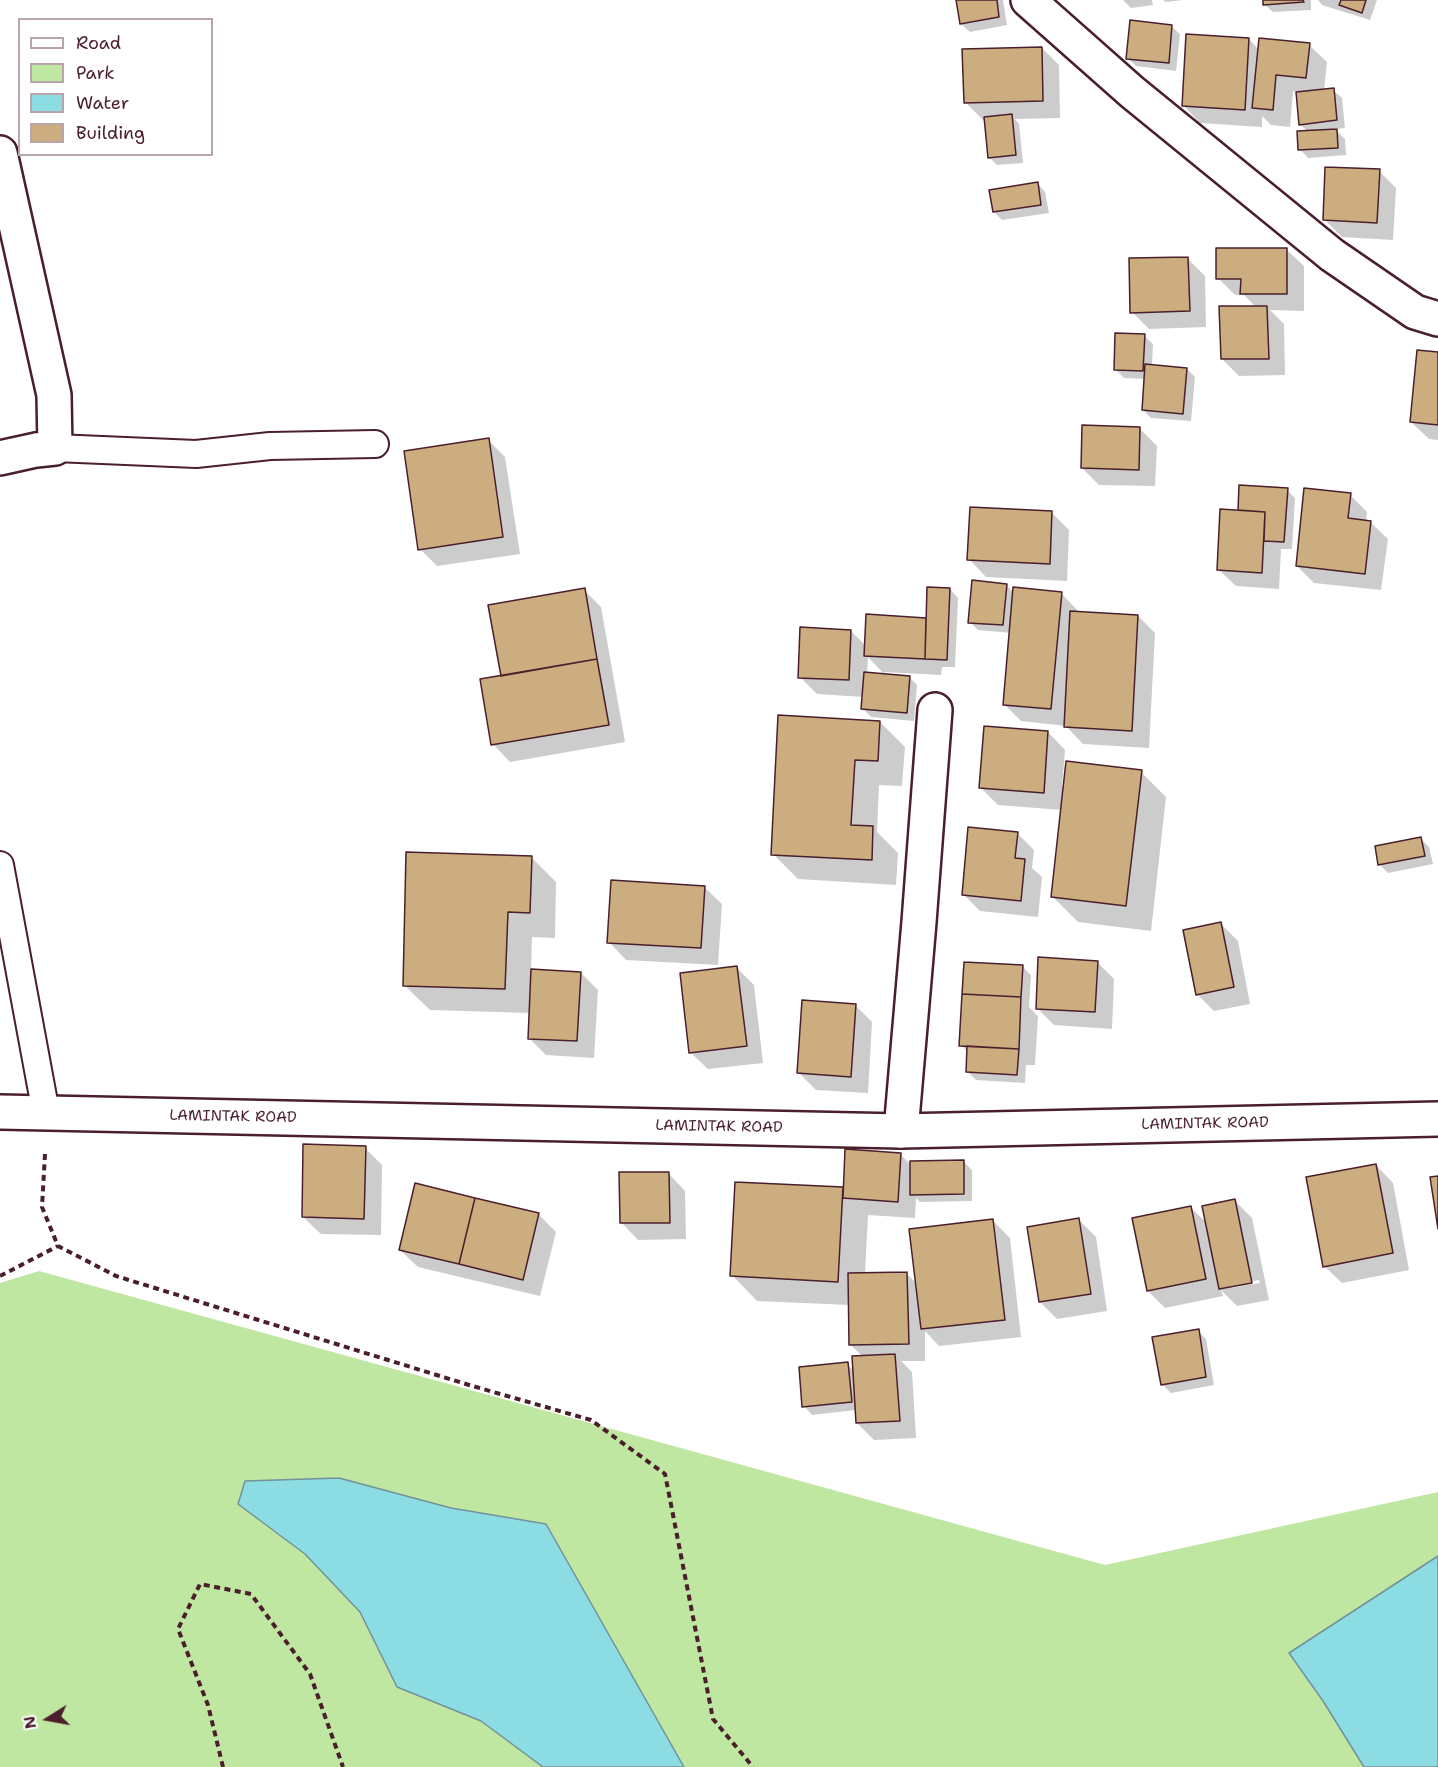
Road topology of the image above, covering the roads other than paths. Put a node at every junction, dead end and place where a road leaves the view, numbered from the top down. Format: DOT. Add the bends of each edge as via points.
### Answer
graph roads {
  1 [pos="1028,0"];
  2 [pos="0,153"];
  3 [pos="1438,319"];
  4 [pos="375,444"];
  5 [pos="55,448"];
  6 [pos="0,458"];
  7 [pos="934,710"];
  8 [pos="0,865"];
  9 [pos="0,1112"];
  10 [pos="46,1113"];
  11 [pos="1438,1119"];
  12 [pos="901,1131"];
  1 -- 3 [label="main road" via="1132,92 1332,255 1415,312"];
  2 -- 5 [label="main road" via="54,395"];
  4 -- 5 [label="lane" via="270,446 196,454"];
  5 -- 6 [label="main road"];
  7 -- 12 [label="main road"];
  8 -- 10 [label="lane"];
  9 -- 10 [label="main road, LAMINTAK ROAD"];
  10 -- 12 [label="main road, LAMINTAK ROAD"];
  11 -- 12 [label="main road, LAMINTAK ROAD"];
}
